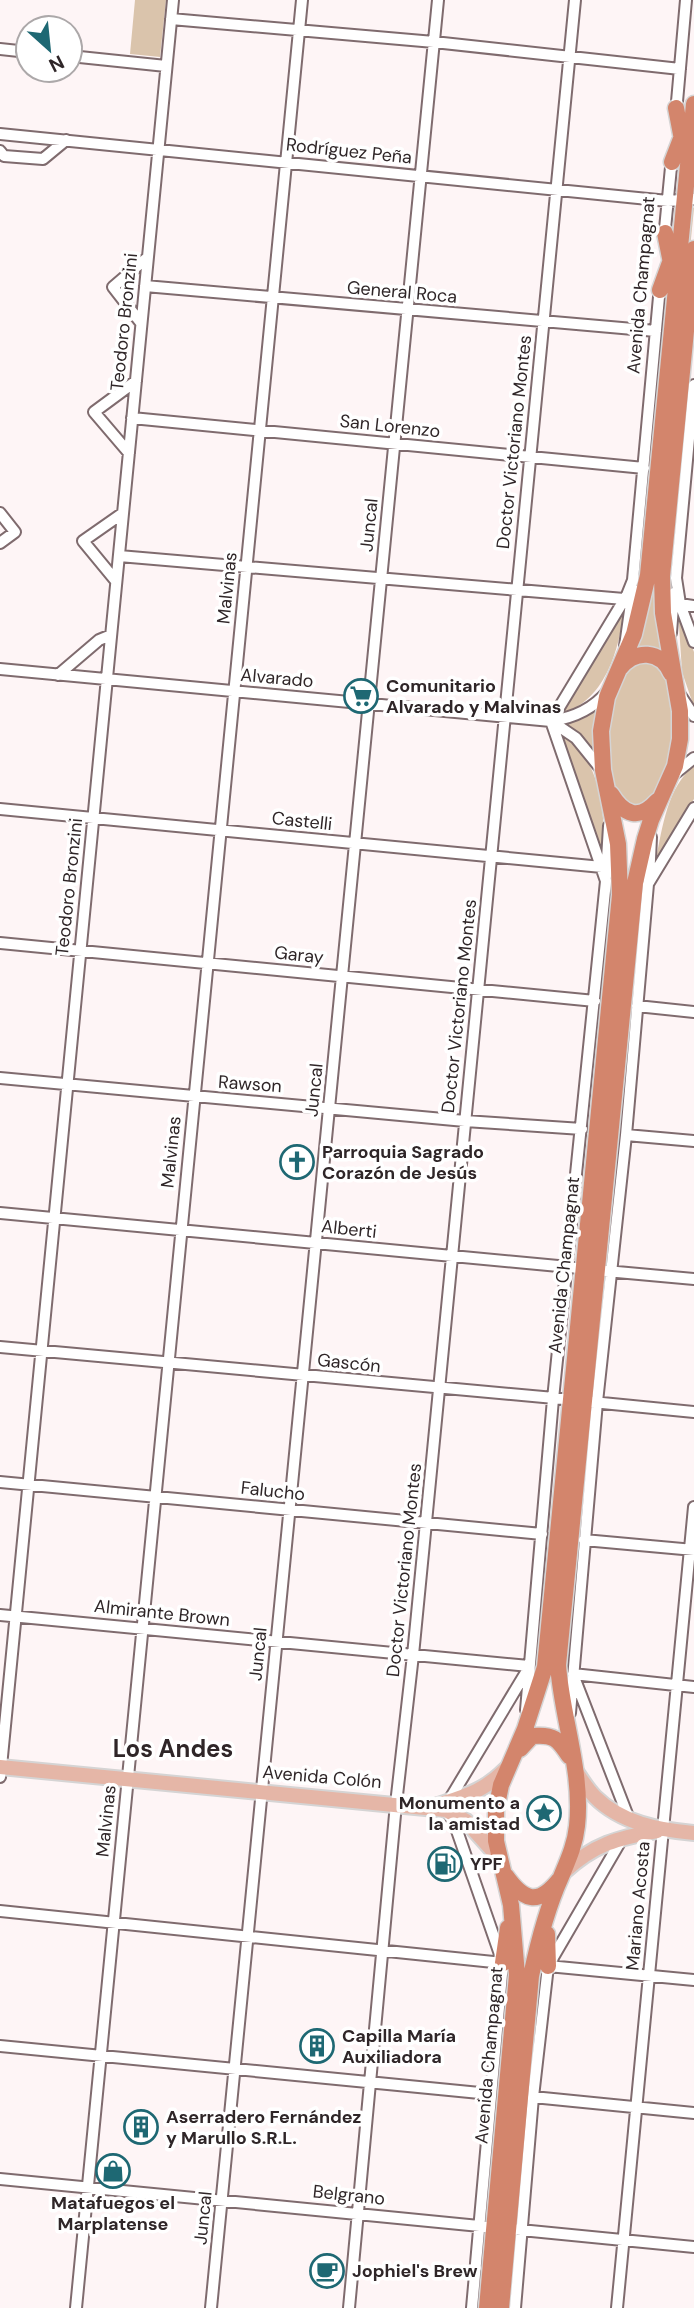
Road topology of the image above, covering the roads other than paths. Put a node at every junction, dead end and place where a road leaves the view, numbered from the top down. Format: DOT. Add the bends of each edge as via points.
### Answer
graph roads {
  1 [pos="173,0"];
  2 [pos="302,0"];
  3 [pos="438,0"];
  4 [pos="575,0"];
  5 [pos="686,0"];
  6 [pos="171,19"];
  7 [pos="298,31"];
  8 [pos="434,42"];
  9 [pos="84,57"];
  10 [pos="569,57"];
  11 [pos="166,66"];
  12 [pos="680,69"];
  13 [pos="694,104"];
  14 [pos="676,108"];
  15 [pos="693,111"];
  16 [pos="0,134"];
  17 [pos="681,139"];
  18 [pos="66,140"];
  19 [pos="158,150"];
  20 [pos="0,151"];
  21 [pos="286,163"];
  22 [pos="680,163"];
  23 [pos="421,176"];
  24 [pos="556,190"];
  25 [pos="689,199"];
  26 [pos="668,201"];
  27 [pos="673,234"];
  28 [pos="694,249"];
  29 [pos="148,257"];
  30 [pos="145,286"];
  31 [pos="680,288"];
  32 [pos="273,298"];
  33 [pos="408,310"];
  34 [pos="141,323"];
  35 [pos="543,323"];
  36 [pos="656,331"];
  37 [pos="136,381"];
  38 [pos="694,385"];
  39 [pos="132,418"];
  40 [pos="260,431"];
  41 [pos="395,444"];
  42 [pos="129,453"];
  43 [pos="530,457"];
  44 [pos="644,468"];
  45 [pos="690,472"];
  46 [pos="0,513"];
  47 [pos="123,513"];
  48 [pos="0,543"];
  49 [pos="119,555"];
  50 [pos="246,567"];
  51 [pos="635,573"];
  52 [pos="676,578"];
  53 [pos="381,579"];
  54 [pos="116,580"];
  55 [pos="517,590"];
  56 [pos="624,599"];
  57 [pos="680,604"];
  58 [pos="694,606"];
  59 [pos="111,635"];
  60 [pos="694,642"];
  61 [pos="624,657"];
  62 [pos="0,669"];
  63 [pos="672,673"];
  64 [pos="58,675"];
  65 [pos="107,679"];
  66 [pos="613,681"];
  67 [pos="234,692"];
  68 [pos="369,704"];
  69 [pos="694,716"];
  70 [pos="505,717"];
  71 [pos="551,721"];
  72 [pos="694,758"];
  73 [pos="606,780"];
  74 [pos="666,786"];
  75 [pos="610,802"];
  76 [pos="694,808"];
  77 [pos="0,809"];
  78 [pos="655,810"];
  79 [pos="93,818"];
  80 [pos="221,830"];
  81 [pos="355,843"];
  82 [pos="491,856"];
  83 [pos="602,867"];
  84 [pos="606,881"];
  85 [pos="648,884"];
  86 [pos="0,943"];
  87 [pos="80,951"];
  88 [pos="208,963"];
  89 [pos="342,976"];
  90 [pos="478,990"];
  91 [pos="595,1001"];
  92 [pos="637,1006"];
  93 [pos="694,1012"];
  94 [pos="0,1078"];
  95 [pos="67,1084"];
  96 [pos="194,1097"];
  97 [pos="330,1107"];
  98 [pos="465,1121"];
  99 [pos="582,1129"];
  100 [pos="626,1135"];
  101 [pos="694,1141"];
  102 [pos="0,1213"];
  103 [pos="54,1218"];
  104 [pos="181,1231"];
  105 [pos="316,1244"];
  106 [pos="452,1257"];
  107 [pos="590,1269"];
  108 [pos="694,1279"];
  109 [pos="0,1346"];
  110 [pos="42,1351"];
  111 [pos="168,1363"];
  112 [pos="303,1376"];
  113 [pos="439,1389"];
  114 [pos="553,1399"];
  115 [pos="583,1401"];
  116 [pos="694,1412"];
  117 [pos="0,1482"];
  118 [pos="29,1485"];
  119 [pos="155,1497"];
  120 [pos="694,1507"];
  121 [pos="290,1510"];
  122 [pos="426,1523"];
  123 [pos="542,1534"];
  124 [pos="584,1540"];
  125 [pos="692,1550"];
  126 [pos="0,1615"];
  127 [pos="16,1617"];
  128 [pos="142,1629"];
  129 [pos="277,1642"];
  130 [pos="413,1655"];
  131 [pos="530,1666"];
  132 [pos="573,1674"];
  133 [pos="677,1686"];
  134 [pos="694,1687"];
  135 [pos="525,1729"];
  136 [pos="568,1734"];
  137 [pos="510,1762"];
  138 [pos="574,1766"];
  139 [pos="0,1770"];
  140 [pos="128,1780"];
  141 [pos="262,1791"];
  142 [pos="396,1804"];
  143 [pos="447,1806"];
  144 [pos="629,1819"];
  145 [pos="662,1830"];
  146 [pos="694,1833"];
  147 [pos="623,1837"];
  148 [pos="501,1865"];
  149 [pos="562,1874"];
  150 [pos="511,1905"];
  151 [pos="0,1911"];
  152 [pos="547,1918"];
  153 [pos="114,1923"];
  154 [pos="248,1937"];
  155 [pos="384,1951"];
  156 [pos="503,1963"];
  157 [pos="548,1966"];
  158 [pos="649,1976"];
  159 [pos="694,1980"];
  160 [pos="0,2046"];
  161 [pos="100,2056"];
  162 [pos="235,2069"];
  163 [pos="371,2083"];
  164 [pos="490,2094"];
  165 [pos="533,2097"];
  166 [pos="636,2107"];
  167 [pos="694,2113"];
  168 [pos="0,2179"];
  169 [pos="88,2187"];
  170 [pos="222,2200"];
  171 [pos="358,2214"];
  172 [pos="500,2227"];
  173 [pos="624,2240"];
  174 [pos="694,2247"];
  175 [pos="76,2308"];
  176 [pos="211,2308"];
  177 [pos="349,2308"];
  178 [pos="472,2308"];
  179 [pos="487,2308"];
  180 [pos="501,2308"];
  181 [pos="516,2308"];
  182 [pos="617,2308"];
  1 -- 6 [label="street, Teodoro Bronzini"];
  2 -- 7 [label="street, Malvinas"];
  3 -- 8 [label="street, Juncal"];
  4 -- 10 [label="street, Doctor Victoriano Montes"];
  5 -- 12 [label="street, Avenida Champagnat"];
  6 -- 7 [label="street"];
  6 -- 11 [label="street, Teodoro Bronzini"];
  7 -- 8 [label="street"];
  7 -- 21 [label="street, Malvinas"];
  8 -- 10 [label="street"];
  8 -- 23 [label="street, Juncal"];
  9 -- 11 [label="street"];
  10 -- 12 [label="street"];
  10 -- 24 [label="street, Doctor Victoriano Montes"];
  11 -- 19 [label="street, Teodoro Bronzini"];
  12 -- 14 [label="street, Avenida Champagnat"];
  13 -- 15 [label="highway, Avenida Champagnat"];
  14 -- 17 [label="highway"];
  14 -- 22 [label="street, Avenida Champagnat"];
  15 -- 17 [label="highway"];
  15 -- 22 [label="highway, Avenida Champagnat"];
  16 -- 18 [label="street, Rodríguez Peña"];
  17 -- 22 [label="highway"];
  18 -- 19 [label="street, Rodríguez Peña"];
  18 -- 20 [label="street" via="43,159 4,156"];
  19 -- 21 [label="street, Rodríguez Peña"];
  19 -- 29 [label="street, Teodoro Bronzini"];
  21 -- 23 [label="street, Rodríguez Peña"];
  21 -- 32 [label="street, Malvinas"];
  22 -- 25 [label="highway, Avenida Champagnat"];
  22 -- 26 [label="street, Avenida Champagnat"];
  23 -- 24 [label="street, Rodríguez Peña"];
  23 -- 33 [label="street, Juncal"];
  24 -- 26 [label="street, Rodríguez Peña"];
  24 -- 35 [label="street, Doctor Victoriano Montes"];
  25 -- 26 [label="street, Rodríguez Peña"];
  25 -- 27 [label="highway, Avenida Champagnat"];
  26 -- 27 [label="street, Avenida Champagnat"];
  27 -- 31 [label="highway, Avenida Champagnat"];
  27 -- 31 [label="highway" via="671,261"];
  28 -- 31 [label="highway, Avenida Champagnat"];
  29 -- 30 [label="street, Teodoro Bronzini"];
  29 -- 34 [label="street" via="113,287"];
  30 -- 32 [label="street, General Roca"];
  30 -- 34 [label="street, Teodoro Bronzini"];
  31 -- 36 [label="street, Avenida Champagnat"];
  31 -- 61 [label="highway, Avenida Champagnat" via="648,575"];
  31 -- 63 [label="highway, Avenida Champagnat" via="662,576"];
  32 -- 33 [label="street, General Roca"];
  32 -- 40 [label="street, Malvinas"];
  33 -- 35 [label="street, General Roca"];
  33 -- 41 [label="street, Juncal"];
  34 -- 37 [label="street, Teodoro Bronzini"];
  35 -- 36 [label="street, General Roca"];
  35 -- 43 [label="street, Doctor Victoriano Montes"];
  36 -- 44 [label="street, Avenida Champagnat"];
  37 -- 39 [label="street, Teodoro Bronzini"];
  37 -- 42 [label="street" via="94,412"];
  38 -- 45 [label="street, Avenida Champagnat"];
  39 -- 40 [label="street, San Lorenzo"];
  39 -- 42 [label="street, Teodoro Bronzini"];
  40 -- 41 [label="street, San Lorenzo"];
  40 -- 50 [label="street, Malvinas"];
  41 -- 43 [label="street, San Lorenzo"];
  41 -- 53 [label="street, Juncal"];
  42 -- 47 [label="street, Teodoro Bronzini"];
  43 -- 44 [label="street, San Lorenzo"];
  43 -- 55 [label="street, Doctor Victoriano Montes"];
  44 -- 51 [label="street, Avenida Champagnat"];
  45 -- 52 [label="street, Avenida Champagnat"];
  46 -- 48 [label="street" via="15,532"];
  47 -- 49 [label="street, Teodoro Bronzini"];
  47 -- 54 [label="street" via="83,541"];
  49 -- 50 [label="street"];
  49 -- 54 [label="street, Teodoro Bronzini"];
  50 -- 53 [label="street"];
  50 -- 67 [label="street, Malvinas"];
  51 -- 56 [label="street, Avenida Champagnat"];
  51 -- 61 [label="street, Avenida Champagnat"];
  52 -- 57 [label="street, Avenida Champagnat"];
  52 -- 63 [label="street, Avenida Champagnat"];
  53 -- 55 [label="street"];
  53 -- 68 [label="street, Juncal"];
  54 -- 59 [label="street, Teodoro Bronzini"];
  55 -- 56 [label="street"];
  55 -- 70 [label="street, Doctor Victoriano Montes"];
  56 -- 71 [label="street, Avenida Champagnat"];
  57 -- 58 [label="street"];
  57 -- 60 [label="street, Avenida Champagnat"];
  59 -- 64 [label="street"];
  59 -- 65 [label="street, Teodoro Bronzini"];
  61 -- 66 [label="highway, Avenida Champagnat"];
  62 -- 64 [label="street, Alvarado"];
  63 -- 66 [label="highway" via="665,662 649,654 630,658"];
  63 -- 69 [label="street"];
  63 -- 74 [label="highway, Avenida Champagnat" via="680,739"];
  64 -- 65 [label="street, Alvarado"];
  65 -- 67 [label="street, Alvarado"];
  65 -- 79 [label="street, Teodoro Bronzini"];
  66 -- 71 [label="street, Alvarado" via="589,709"];
  66 -- 73 [label="highway, Avenida Champagnat" via="601,731"];
  67 -- 68 [label="street, Alvarado"];
  67 -- 80 [label="street, Malvinas"];
  68 -- 70 [label="street, Alvarado"];
  68 -- 81 [label="street, Juncal"];
  70 -- 71 [label="street, Alvarado"];
  70 -- 82 [label="street, Doctor Victoriano Montes"];
  71 -- 73 [label="street" via="581,743"];
  71 -- 83 [label="street, Avenida Champagnat"];
  72 -- 74 [label="street"];
  73 -- 74 [label="highway" via="619,805 630,813 649,808"];
  73 -- 75 [label="highway, Avenida Champagnat"];
  74 -- 78 [label="highway, Avenida Champagnat"];
  75 -- 84 [label="street, Avenida Champagnat"];
  75 -- 107 [label="highway, Avenida Champagnat" via="620,895"];
  76 -- 85 [label="street, Avenida Champagnat"];
  77 -- 79 [label="street, Castelli"];
  78 -- 85 [label="street, Avenida Champagnat"];
  78 -- 107 [label="highway, Avenida Champagnat" via="635,883"];
  79 -- 80 [label="street, Castelli"];
  79 -- 87 [label="street, Teodoro Bronzini"];
  80 -- 81 [label="street, Castelli"];
  80 -- 88 [label="street, Malvinas"];
  81 -- 82 [label="street, Castelli"];
  81 -- 89 [label="street, Juncal"];
  82 -- 83 [label="street, Castelli"];
  82 -- 90 [label="street, Doctor Victoriano Montes"];
  83 -- 84 [label="street, Avenida Champagnat"];
  84 -- 91 [label="street, Avenida Champagnat"];
  85 -- 92 [label="street, Avenida Champagnat"];
  86 -- 87 [label="street, Garay"];
  87 -- 88 [label="street, Garay"];
  87 -- 95 [label="street, Teodoro Bronzini"];
  88 -- 89 [label="street, Garay"];
  88 -- 96 [label="street, Malvinas"];
  89 -- 90 [label="street, Garay"];
  89 -- 97 [label="street, Juncal"];
  90 -- 91 [label="street, Garay"];
  90 -- 98 [label="street, Doctor Victoriano Montes"];
  91 -- 99 [label="street, Avenida Champagnat"];
  92 -- 93 [label="street"];
  92 -- 100 [label="street, Avenida Champagnat"];
  94 -- 95 [label="street, Rawson"];
  95 -- 96 [label="street, Rawson"];
  95 -- 103 [label="street, Teodoro Bronzini"];
  96 -- 97 [label="street, Rawson"];
  96 -- 104 [label="street, Malvinas"];
  97 -- 98 [label="street, Rawson"];
  97 -- 105 [label="street, Juncal"];
  98 -- 99 [label="street, Rawson"];
  98 -- 106 [label="street, Doctor Victoriano Montes"];
  99 -- 107 [label="street, Avenida Champagnat"];
  100 -- 101 [label="street"];
  100 -- 107 [label="street, Avenida Champagnat"];
  102 -- 103 [label="street, Alberti"];
  103 -- 104 [label="street, Alberti"];
  103 -- 110 [label="street, Teodoro Bronzini"];
  104 -- 105 [label="street, Alberti"];
  104 -- 111 [label="street, Malvinas"];
  105 -- 106 [label="street, Alberti"];
  105 -- 112 [label="street, Juncal"];
  106 -- 107 [label="street, Alberti"];
  106 -- 113 [label="street, Doctor Victoriano Montes"];
  107 -- 108 [label="street, Alberti"];
  107 -- 114 [label="street, Avenida Champagnat"];
  107 -- 115 [label="highway, Avenida Champagnat"];
  107 -- 115 [label="street, Avenida Champagnat"];
  109 -- 110 [label="street, Gascón"];
  110 -- 111 [label="street, Gascón"];
  110 -- 118 [label="street, Teodoro Bronzini"];
  111 -- 112 [label="street, Gascón"];
  111 -- 119 [label="street, Malvinas"];
  112 -- 113 [label="street, Gascón"];
  112 -- 121 [label="street, Juncal"];
  113 -- 114 [label="street, Gascón"];
  113 -- 122 [label="street, Doctor Victoriano Montes"];
  114 -- 115 [label="street, Gascón"];
  114 -- 123 [label="street, Avenida Champagnat"];
  115 -- 116 [label="street, Gascón"];
  115 -- 124 [label="street, Avenida Champagnat"];
  115 -- 135 [label="highway, Avenida Champagnat" via="545,1667"];
  115 -- 136 [label="highway, Avenida Champagnat" via="558,1665"];
  117 -- 118 [label="street, Falucho"];
  118 -- 119 [label="street, Falucho"];
  118 -- 127 [label="street, Teodoro Bronzini"];
  119 -- 121 [label="street, Falucho"];
  119 -- 128 [label="street, Malvinas"];
  120 -- 125 [label="street, Mariano Acosta"];
  121 -- 122 [label="street, Falucho"];
  121 -- 129 [label="street, Juncal"];
  122 -- 123 [label="street, Falucho"];
  122 -- 130 [label="street, Doctor Victoriano Montes"];
  123 -- 131 [label="street, Avenida Champagnat"];
  124 -- 125 [label="street"];
  124 -- 132 [label="street, Avenida Champagnat"];
  125 -- 133 [label="street, Mariano Acosta"];
  126 -- 127 [label="street, Almirante Brown"];
  127 -- 128 [label="street, Almirante Brown"];
  127 -- 139 [label="street, Teodoro Bronzini"];
  128 -- 129 [label="street, Almirante Brown"];
  128 -- 140 [label="street, Malvinas"];
  129 -- 130 [label="street, Almirante Brown"];
  129 -- 141 [label="street, Juncal"];
  130 -- 131 [label="street, Almirante Brown"];
  130 -- 142 [label="street, Doctor Victoriano Montes"];
  131 -- 135 [label="street, Avenida Champagnat"];
  131 -- 143 [label="street, Avenida Champagnat"];
  132 -- 133 [label="street"];
  132 -- 136 [label="street, Avenida Champagnat"];
  132 -- 144 [label="street, Avenida Champagnat"];
  133 -- 134 [label="street"];
  133 -- 145 [label="street, Mariano Acosta"];
  135 -- 137 [label="highway, Avenida Champagnat"];
  136 -- 138 [label="highway, Avenida Champagnat"];
  137 -- 138 [label="highway, Avenida Colón" via="532,1736 546,1734 560,1741"];
  137 -- 143 [label="main road, Avenida Colón" via="484,1788"];
  137 -- 148 [label="highway, Avenida Champagnat" via="496,1810"];
  138 -- 144 [label="main road, Avenida Colón" via="594,1796"];
  138 -- 149 [label="highway, Avenida Champagnat" via="577,1827"];
  139 -- 140 [label="main road, Avenida Colón"];
  140 -- 141 [label="main road, Avenida Colón"];
  140 -- 153 [label="street, Malvinas"];
  141 -- 142 [label="main road, Avenida Colón"];
  141 -- 154 [label="street, Juncal"];
  142 -- 143 [label="main road, Avenida Colón"];
  142 -- 155 [label="street, Doctor Victoriano Montes"];
  143 -- 148 [label="main road, Avenida Colón" via="466,1821"];
  143 -- 156 [label="street, Avenida Champagnat"];
  144 -- 145 [label="main road, Avenida Colón"];
  145 -- 146 [label="main road, Avenida Colón"];
  145 -- 147 [label="main road, Avenida Colón"];
  145 -- 158 [label="street, Mariano Acosta"];
  147 -- 149 [label="main road, Avenida Colón" via="580,1856"];
  147 -- 157 [label="street, Avenida Champagnat"];
  148 -- 149 [label="highway, Avenida Colón" via="519,1892 531,1898 543,1895"];
  148 -- 150 [label="highway, Avenida Champagnat"];
  149 -- 152 [label="highway, Avenida Champagnat"];
  150 -- 156 [label="highway"];
  150 -- 172 [label="highway, Avenida Champagnat" via="515,2006"];
  151 -- 153 [label="street"];
  152 -- 157 [label="highway"];
  152 -- 172 [label="highway, Avenida Champagnat" via="527,2005"];
  153 -- 154 [label="street"];
  153 -- 161 [label="street, Malvinas"];
  154 -- 155 [label="street"];
  154 -- 162 [label="street, Juncal"];
  155 -- 156 [label="street"];
  155 -- 163 [label="street, Doctor Victoriano Montes"];
  156 -- 164 [label="street, Avenida Champagnat"];
  157 -- 158 [label="street"];
  157 -- 165 [label="street, Avenida Champagnat"];
  158 -- 159 [label="street"];
  158 -- 166 [label="street, Mariano Acosta"];
  160 -- 161 [label="street"];
  161 -- 162 [label="street"];
  161 -- 169 [label="street, Malvinas"];
  162 -- 163 [label="street"];
  162 -- 170 [label="street, Juncal"];
  163 -- 164 [label="street"];
  163 -- 171 [label="street, Doctor Victoriano Montes"];
  164 -- 172 [label="street, Avenida Champagnat"];
  165 -- 166 [label="street"];
  165 -- 172 [label="street, Avenida Champagnat"];
  166 -- 167 [label="street"];
  166 -- 173 [label="street, Mariano Acosta"];
  168 -- 169 [label="street, Belgrano"];
  169 -- 170 [label="street, Belgrano"];
  169 -- 175 [label="street, Malvinas"];
  170 -- 171 [label="street, Belgrano"];
  170 -- 176 [label="street, Juncal"];
  171 -- 172 [label="street, Belgrano"];
  171 -- 177 [label="street, Doctor Victoriano Montes"];
  172 -- 173 [label="street, Belgrano"];
  172 -- 178 [label="street, Avenida Champagnat"];
  172 -- 179 [label="highway, Avenida Champagnat"];
  172 -- 180 [label="highway, Avenida Champagnat"];
  172 -- 181 [label="street, Avenida Champagnat"];
  173 -- 174 [label="street, Belgrano"];
  173 -- 182 [label="street, Mariano Acosta"];
}
